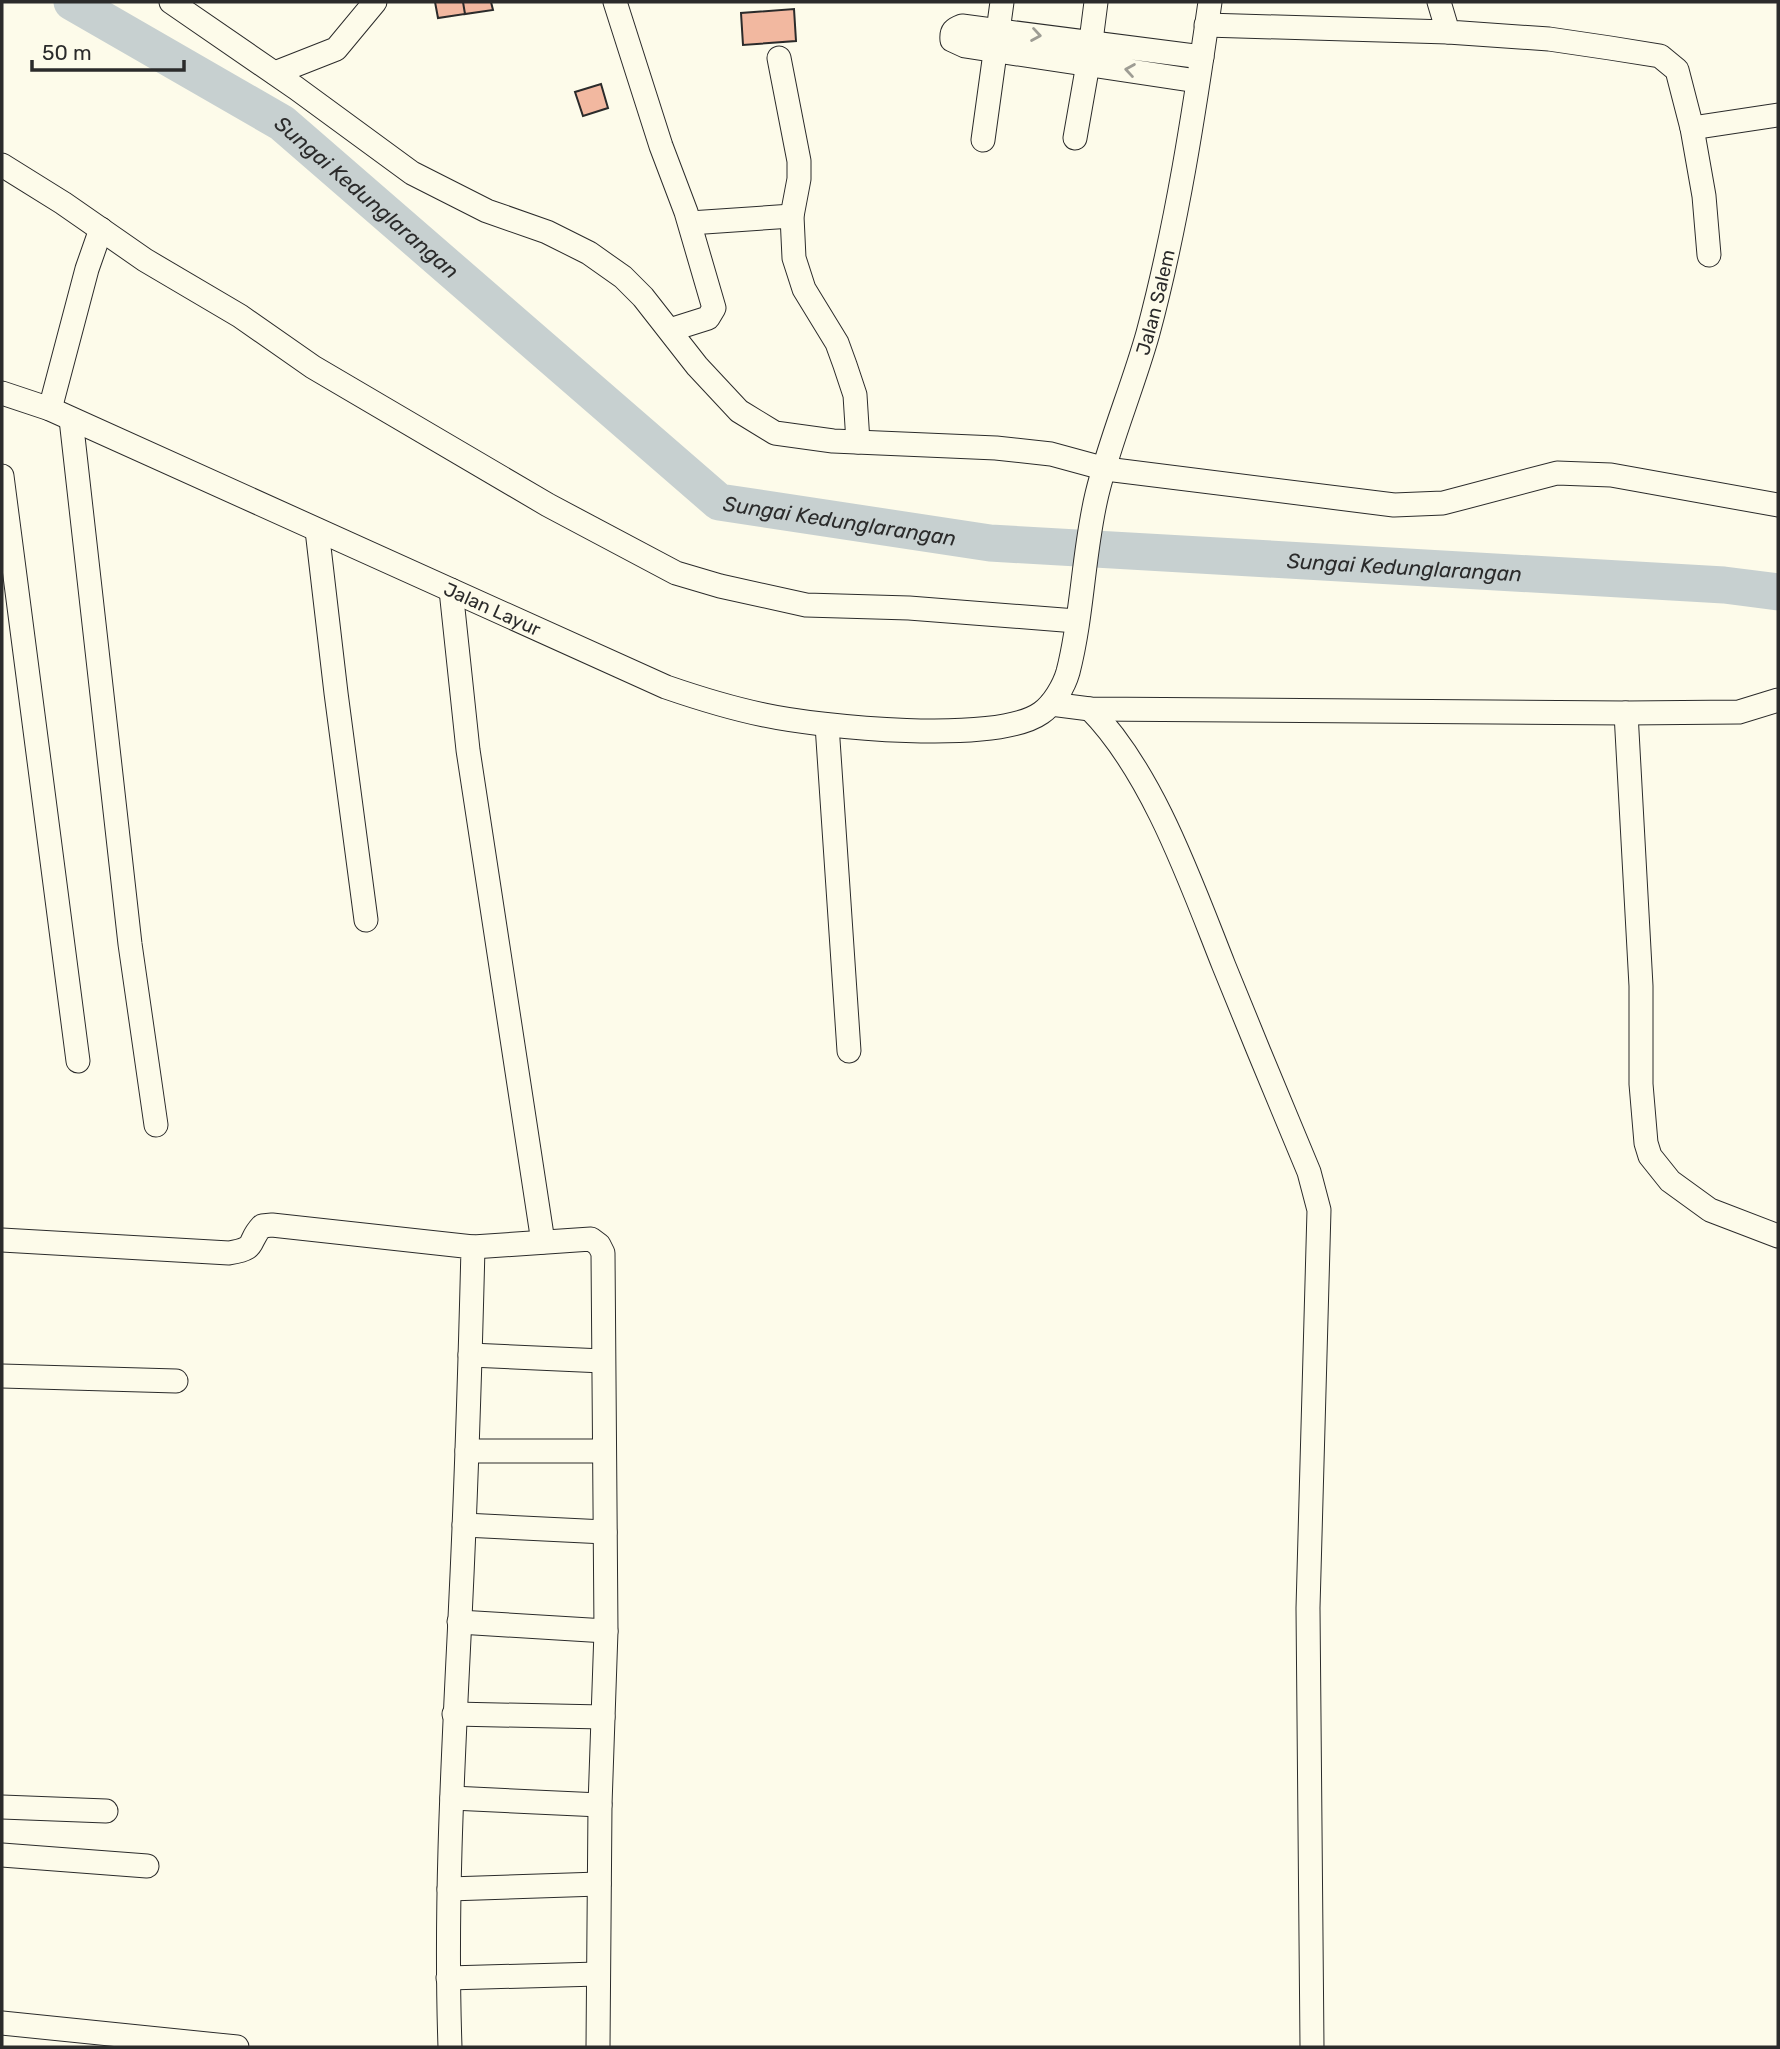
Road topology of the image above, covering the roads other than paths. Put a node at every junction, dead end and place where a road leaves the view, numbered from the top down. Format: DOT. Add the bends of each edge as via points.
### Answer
graph roads {
  1 [pos="172,2"];
  2 [pos="375,2"];
  3 [pos="615,2"];
  4 [pos="1002,2"];
  5 [pos="1096,2"];
  6 [pos="1210,2"];
  7 [pos="1439,2"];
  8 [pos="1206,25"];
  9 [pos="1448,32"];
  10 [pos="997,40"];
  11 [pos="1089,54"];
  12 [pos="1202,57"];
  13 [pos="779,58"];
  14 [pos="275,73"];
  15 [pos="1197,80"];
  16 [pos="1778,116"];
  17 [pos="1692,128"];
  18 [pos="1075,138"];
  19 [pos="983,140"];
  20 [pos="2,165"];
  21 [pos="792,216"];
  22 [pos="690,223"];
  23 [pos="101,229"];
  24 [pos="1709,255"];
  25 [pos="670,330"];
  26 [pos="2,393"];
  27 [pos="50,409"];
  28 [pos="71,419"];
  29 [pos="858,442"];
  30 [pos="1106,469"];
  31 [pos="2,476"];
  32 [pos="1778,505"];
  33 [pos="317,530"];
  34 [pos="451,590"];
  35 [pos="1076,621"];
  36 [pos="1778,700"];
  37 [pos="1051,704"];
  38 [pos="1090,709"];
  39 [pos="1626,713"];
  40 [pos="827,725"];
  41 [pos="366,920"];
  42 [pos="849,1051"];
  43 [pos="78,1061"];
  44 [pos="156,1125"];
  45 [pos="1778,1236"];
  46 [pos="2,1240"];
  47 [pos="543,1242"];
  48 [pos="473,1247"];
  49 [pos="470,1354"];
  50 [pos="603,1361"];
  51 [pos="2,1376"];
  52 [pos="176,1381"];
  53 [pos="467,1451"];
  54 [pos="603,1451"];
  55 [pos="464,1525"];
  56 [pos="605,1532"];
  57 [pos="460,1622"];
  58 [pos="606,1631"];
  59 [pos="454,1714"];
  60 [pos="603,1717"];
  61 [pos="452,1798"];
  62 [pos="600,1805"];
  63 [pos="2,1807"];
  64 [pos="106,1811"];
  65 [pos="2,1856"];
  66 [pos="146,1866"];
  67 [pos="599,1884"];
  68 [pos="449,1889"];
  69 [pos="598,1974"];
  70 [pos="448,1978"];
  71 [pos="2,2023"];
  72 [pos="237,2047"];
  73 [pos="450,2047"];
  74 [pos="598,2047"];
  75 [pos="1312,2047"];
  1 -- 14 [label="street"];
  2 -- 14 [label="street" via="336,49"];
  3 -- 22 [label="street"];
  4 -- 10 [label="street"];
  5 -- 11 [label="street"];
  6 -- 8 [label="street, Jalan Salem"];
  7 -- 9 [label="street"];
  8 -- 9 [label="street"];
  8 -- 12 [label="street, Jalan Salem"];
  9 -- 17 [label="street" via="1549,38 1660,56 1677,70"];
  10 -- 11 [label="street"];
  10 -- 19 [label="street"];
  11 -- 12 [label="street"];
  15 -- 11 [label="street, one-way"];
  11 -- 18 [label="street"];
  12 -- 15 [label="street, Jalan Salem"];
  13 -- 21 [label="street" via="799,161"];
  14 -- 25 [label="street" via="412,173 487,211 589,253 623,277"];
  15 -- 30 [label="street, Jalan Salem" via="1176,215"];
  16 -- 17 [label="street"];
  17 -- 24 [label="street"];
  20 -- 23 [label="street"];
  21 -- 22 [label="street"];
  21 -- 29 [label="street" via="794,258 804,289 837,343 855,395"];
  22 -- 25 [label="street" via="714,308 708,318"];
  23 -- 27 [label="street"];
  23 -- 35 [label="street" via="313,367 676,573 806,605"];
  25 -- 29 [label="street" via="739,411 775,433"];
  26 -- 27 [label="street, Jalan Layur"];
  27 -- 28 [label="street, Jalan Layur"];
  28 -- 33 [label="street, Jalan Layur"];
  28 -- 44 [label="street" via="130,944"];
  29 -- 30 [label="street" via="996,448 1051,454"];
  30 -- 32 [label="street" via="1394,505 1443,503 1557,473 1611,475"];
  30 -- 35 [label="street, Jalan Salem" via="1097,493"];
  31 -- 43 [label="street"];
  33 -- 34 [label="street, Jalan Layur"];
  33 -- 41 [label="street"];
  34 -- 40 [label="street, Jalan Layur" via="666,687 765,715"];
  34 -- 47 [label="street" via="468,750"];
  35 -- 37 [label="street, Jalan Salem" via="1068,674"];
  36 -- 39 [label="street" via="1739,712"];
  37 -- 38 [label="street"];
  37 -- 40 [label="street, Jalan Layur" via="1039,715 1004,727 971,731"];
  38 -- 39 [label="street"];
  38 -- 75 [label="street" via="1123,748 1181,857 1309,1172 1319,1210 1308,1608"];
  39 -- 45 [label="street" via="1646,1143 1670,1181 1702,1204"];
  40 -- 42 [label="street"];
  46 -- 48 [label="street" via="229,1253 253,1244 257,1231 272,1225"];
  47 -- 48 [label="street"];
  47 -- 50 [label="street" via="591,1239 603,1252"];
  48 -- 49 [label="street"];
  49 -- 50 [label="street"];
  49 -- 53 [label="street"];
  50 -- 54 [label="street"];
  51 -- 52 [label="street"];
  53 -- 54 [label="street"];
  53 -- 55 [label="street"];
  54 -- 56 [label="street"];
  55 -- 56 [label="street"];
  55 -- 57 [label="street"];
  56 -- 58 [label="street"];
  57 -- 58 [label="street"];
  57 -- 59 [label="street"];
  58 -- 60 [label="street"];
  59 -- 60 [label="street"];
  59 -- 61 [label="street"];
  60 -- 62 [label="street"];
  61 -- 62 [label="street"];
  61 -- 68 [label="street"];
  62 -- 67 [label="street"];
  63 -- 64 [label="street"];
  65 -- 66 [label="street"];
  67 -- 68 [label="street"];
  67 -- 69 [label="street"];
  68 -- 70 [label="street"];
  69 -- 70 [label="street"];
  69 -- 74 [label="street"];
  70 -- 73 [label="street"];
  71 -- 72 [label="street"];
}
